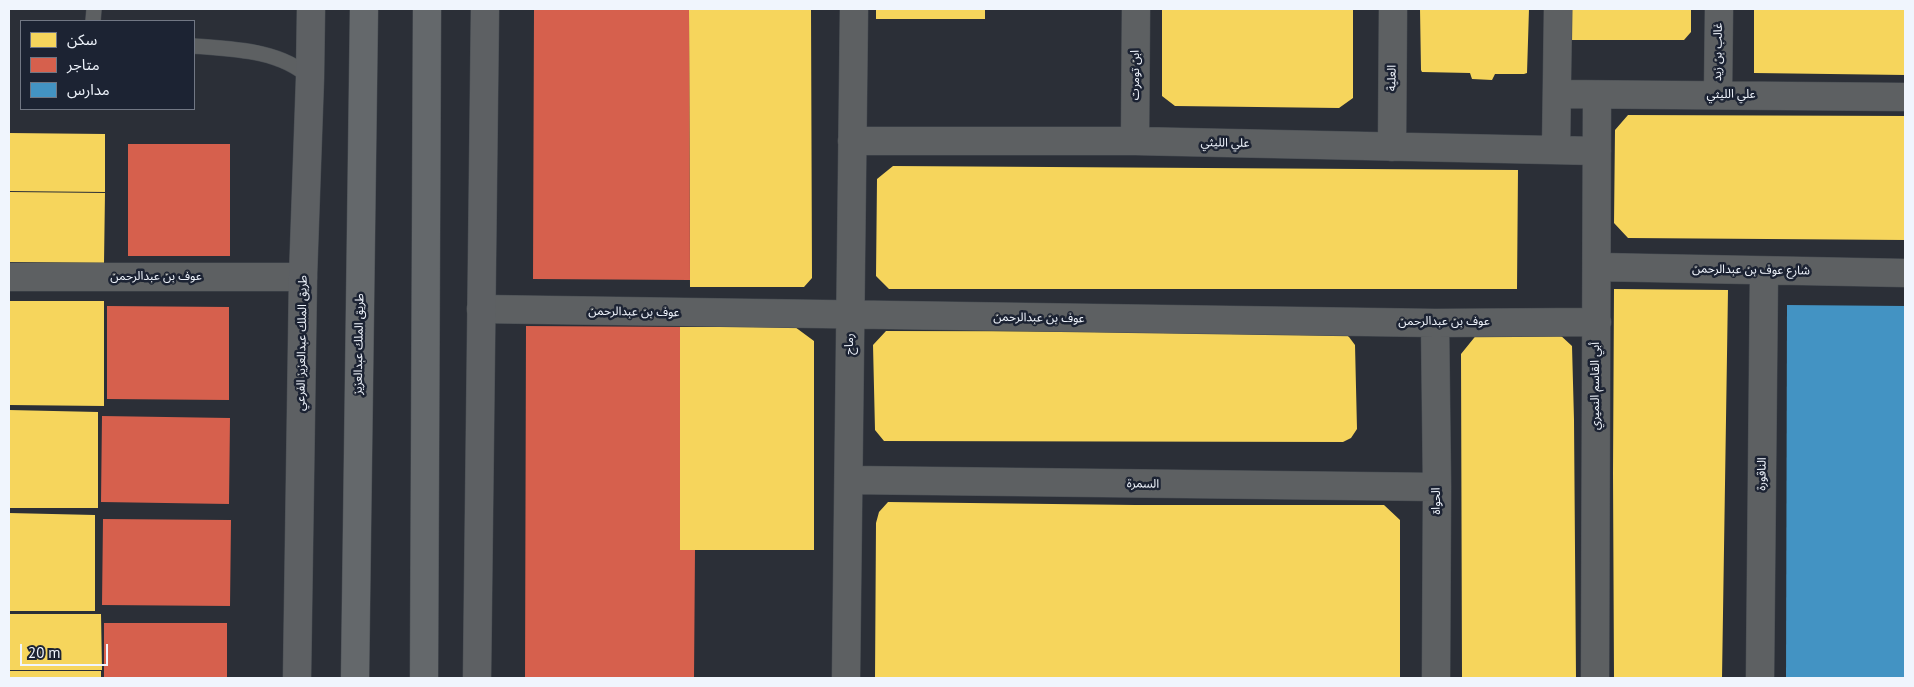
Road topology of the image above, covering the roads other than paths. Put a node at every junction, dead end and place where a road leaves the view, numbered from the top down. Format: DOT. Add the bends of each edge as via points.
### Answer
graph roads {
  1 [pos="310,9"];
  2 [pos="364,9"];
  3 [pos="427,9"];
  4 [pos="484,9"];
  5 [pos="854,9"];
  6 [pos="1136,9"];
  7 [pos="1393,9"];
  8 [pos="1558,9"];
  9 [pos="1719,9"];
  10 [pos="195,46"];
  11 [pos="310,78"];
  12 [pos="1557,94"];
  13 [pos="1597,94"];
  14 [pos="1718,94"];
  15 [pos="1905,97"];
  16 [pos="1135,140"];
  17 [pos="852,142"];
  18 [pos="1392,147"];
  19 [pos="1556,150"];
  20 [pos="1597,151"];
  21 [pos="1598,267"];
  22 [pos="1764,271"];
  23 [pos="1905,273"];
  24 [pos="9,277"];
  25 [pos="303,278"];
  26 [pos="481,309"];
  27 [pos="851,315"];
  28 [pos="1596,322"];
  29 [pos="1435,323"];
  30 [pos="850,480"];
  31 [pos="1437,487"];
  32 [pos="297,678"];
  33 [pos="355,678"];
  34 [pos="424,678"];
  35 [pos="477,678"];
  36 [pos="846,678"];
  37 [pos="1436,678"];
  38 [pos="1595,678"];
  39 [pos="1760,678"];
  1 -- 11 [label="street, طريق الملك عبدالعزيز الفرعي"];
  2 -- 33 [label="main road, طريق الملك عبدالعزيز"];
  3 -- 34 [label="main road"];
  4 -- 26 [label="street"];
  5 -- 17 [label="street, رماح"];
  6 -- 16 [label="street, ابن تومرت"];
  7 -- 18 [label="street, العلية"];
  8 -- 12 [label="street"];
  9 -- 14 [label="street, غالب بن زيد"];
  10 -- 11 [label="lane" via="263,54 299,68"];
  11 -- 25 [label="street, طريق الملك عبدالعزيز الفرعي"];
  12 -- 13 [label="street, علي الليثي"];
  12 -- 19 [label="street"];
  13 -- 14 [label="street, علي الليثي"];
  13 -- 20 [label="street, أبي القاسم النميري"];
  14 -- 15 [label="street, علي الليثي"];
  16 -- 17 [label="street, علي الليثي"];
  16 -- 18 [label="street, علي الليثي"];
  17 -- 27 [label="street, رماح"];
  18 -- 19 [label="street, علي الليثي"];
  19 -- 20 [label="street, علي الليثي"];
  20 -- 21 [label="street, أبي القاسم النميري"];
  21 -- 22 [label="street, شارع عوف بن عبدالرحمن"];
  21 -- 28 [label="street, أبي القاسم النميري"];
  22 -- 23 [label="street, شارع عوف بن عبدالرحمن"];
  22 -- 39 [label="street, الناقورة"];
  24 -- 25 [label="street, عوف بن عبدالرحمن"];
  25 -- 32 [label="street, طريق الملك عبدالعزيز الفرعي"];
  26 -- 27 [label="street, عوف بن عبدالرحمن"];
  26 -- 35 [label="street"];
  27 -- 29 [label="street, عوف بن عبدالرحمن"];
  27 -- 30 [label="street, رماح"];
  28 -- 29 [label="street, عوف بن عبدالرحمن"];
  28 -- 38 [label="street, أبي القاسم النميري"];
  29 -- 31 [label="street, الحواة"];
  30 -- 31 [label="street, السمرة"];
  30 -- 36 [label="street, رماح"];
  31 -- 37 [label="street, الحواة"];
}
